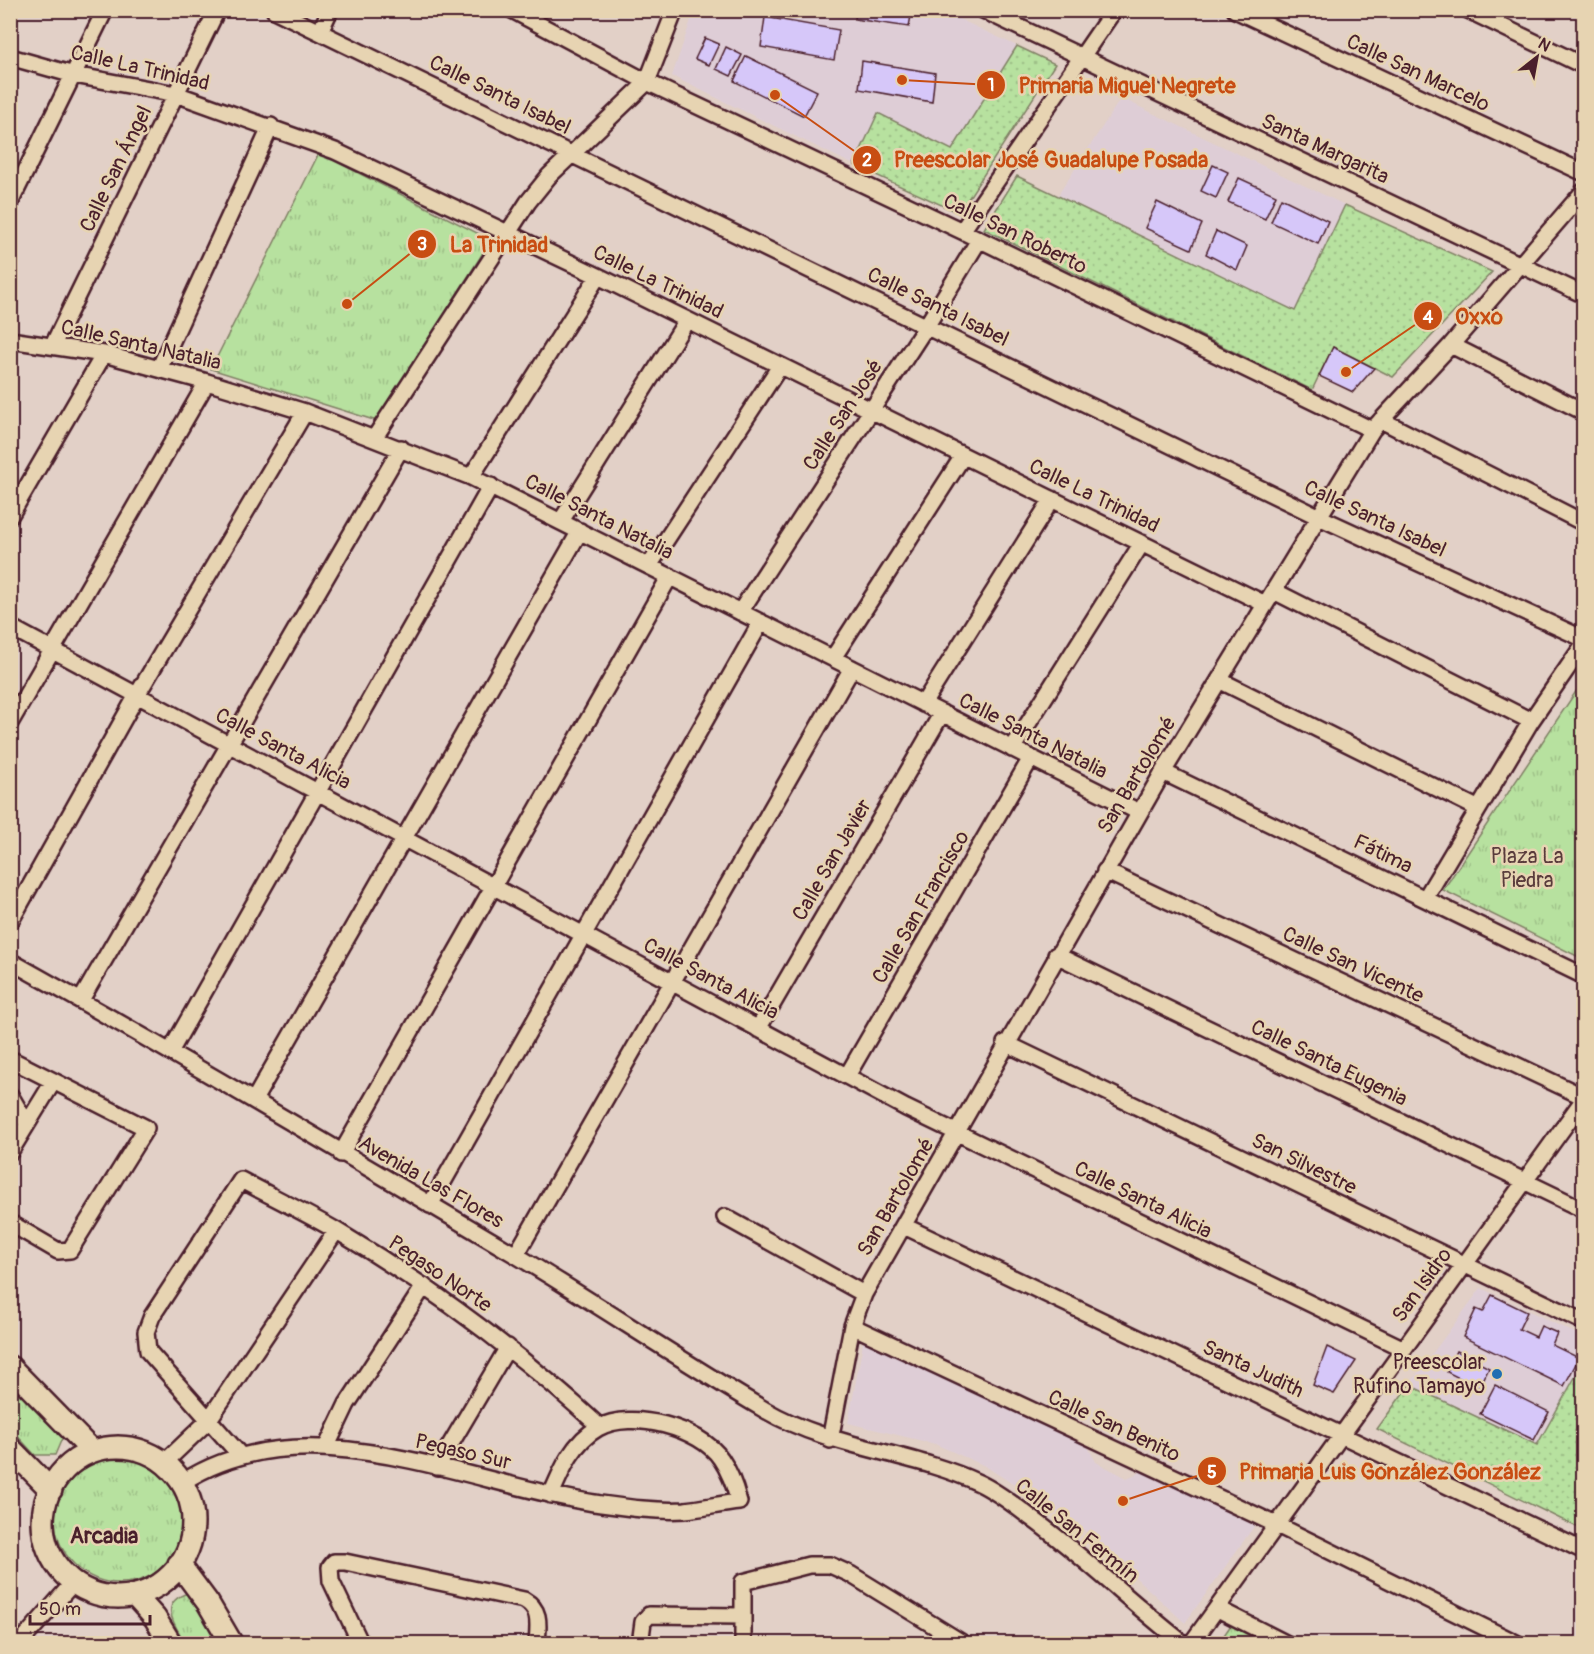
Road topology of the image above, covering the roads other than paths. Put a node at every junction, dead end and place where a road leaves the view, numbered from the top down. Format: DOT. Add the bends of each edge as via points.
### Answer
graph roads {
  1 [pos="105,10"];
  2 [pos="217,10"];
  3 [pos="274,10"];
  4 [pos="330,10"];
  5 [pos="512,10"];
  6 [pos="675,10"];
  7 [pos="983,10"];
  8 [pos="1114,10"];
  9 [pos="1234,10"];
  10 [pos="1468,10"];
  11 [pos="320,32"];
  12 [pos="10,57"];
  13 [pos="1083,58"];
  14 [pos="1584,66"];
  15 [pos="74,75"];
  16 [pos="646,82"];
  17 [pos="176,94"];
  18 [pos="271,126"];
  19 [pos="572,154"];
  20 [pos="1584,173"];
  21 [pos="1584,191"];
  22 [pos="10,203"];
  23 [pos="962,231"];
  24 [pos="507,233"];
  25 [pos="979,240"];
  26 [pos="1520,264"];
  27 [pos="598,276"];
  28 [pos="1584,295"];
  29 [pos="687,320"];
  30 [pos="927,325"];
  31 [pos="10,340"];
  32 [pos="54,345"];
  33 [pos="1451,345"];
  34 [pos="104,354"];
  35 [pos="780,366"];
  36 [pos="159,369"];
  37 [pos="207,381"];
  38 [pos="872,411"];
  39 [pos="305,412"];
  40 [pos="1584,412"];
  41 [pos="1377,425"];
  42 [pos="375,437"];
  43 [pos="401,448"];
  44 [pos="963,456"];
  45 [pos="471,477"];
  46 [pos="491,486"];
  47 [pos="1052,499"];
  48 [pos="10,516"];
  49 [pos="1319,516"];
  50 [pos="561,521"];
  51 [pos="1584,523"];
  52 [pos="579,531"];
  53 [pos="1142,543"];
  54 [pos="649,566"];
  55 [pos="670,576"];
  56 [pos="1270,597"];
  57 [pos="740,612"];
  58 [pos="760,622"];
  59 [pos="10,627"];
  60 [pos="1584,639"];
  61 [pos="1584,644"];
  62 [pos="53,650"];
  63 [pos="833,658"];
  64 [pos="852,668"];
  65 [pos="1219,680"];
  66 [pos="137,695"];
  67 [pos="923,704"];
  68 [pos="942,713"];
  69 [pos="1530,722"];
  70 [pos="10,723"];
  71 [pos="229,744"];
  72 [pos="1012,749"];
  73 [pos="1032,758"];
  74 [pos="1162,772"];
  75 [pos="317,791"];
  76 [pos="1477,808"];
  77 [pos="1139,812"];
  78 [pos="405,838"];
  79 [pos="1105,871"];
  80 [pos="495,887"];
  81 [pos="1426,897"];
  82 [pos="10,922"];
  83 [pos="583,934"];
  84 [pos="1056,955"];
  85 [pos="10,961"];
  86 [pos="1584,976"];
  87 [pos="672,982"];
  88 [pos="81,1000"];
  89 [pos="758,1029"];
  90 [pos="1005,1043"];
  91 [pos="170,1052"];
  92 [pos="10,1059"];
  93 [pos="847,1076"];
  94 [pos="53,1082"];
  95 [pos="10,1095"];
  96 [pos="1584,1098"];
  97 [pos="254,1100"];
  98 [pos="27,1124"];
  99 [pos="958,1134"];
  100 [pos="10,1152"];
  101 [pos="341,1154"];
  102 [pos="1524,1181"];
  103 [pos="430,1205"];
  104 [pos="1584,1210"];
  105 [pos="725,1217"];
  106 [pos="10,1223"];
  107 [pos="904,1226"];
  108 [pos="336,1231"];
  109 [pos="516,1255"];
  110 [pos="1463,1264"];
  111 [pos="424,1286"];
  112 [pos="864,1294"];
  113 [pos="1584,1322"];
  114 [pos="852,1326"];
  115 [pos="508,1347"];
  116 [pos="1402,1348"];
  117 [pos="10,1367"];
  118 [pos="208,1421"];
  119 [pos="600,1427"];
  120 [pos="1341,1433"];
  121 [pos="830,1440"];
  122 [pos="10,1448"];
  123 [pos="326,1448"];
  124 [pos="91,1450"];
  125 [pos="240,1455"];
  126 [pos="165,1462"];
  127 [pos="437,1467"];
  128 [pos="183,1482"];
  129 [pos="51,1490"];
  130 [pos="551,1495"];
  131 [pos="1277,1525"];
  132 [pos="1584,1551"];
  133 [pos="178,1564"];
  134 [pos="72,1584"];
  135 [pos="136,1597"];
  136 [pos="1218,1609"];
  137 [pos="742,1616"];
  138 [pos="747,1641"];
  139 [pos="19,1644"];
  140 [pos="171,1644"];
  141 [pos="232,1644"];
  142 [pos="361,1644"];
  143 [pos="537,1644"];
  144 [pos="640,1644"];
  145 [pos="964,1644"];
  146 [pos="1184,1644"];
  147 [pos="1191,1644"];
  148 [pos="1287,1644"];
  149 [pos="1518,1644"];
  1 -- 15 [label="street"];
  2 -- 17 [label="street, Calle San Ángel"];
  3 -- 11 [label="street, Calle Santa Isabel"];
  4 -- 11 [label="street"];
  5 -- 16 [label="street, Calle San Roberto"];
  6 -- 16 [label="street"];
  7 -- 13 [label="street, Santa Margarita"];
  8 -- 13 [label="street"];
  9 -- 20 [label="street, Calle San Marcelo"];
  10 -- 14 [label="street"];
  11 -- 19 [label="street, Calle Santa Isabel"];
  12 -- 15 [label="street, Calle La Trinidad"];
  13 -- 23 [label="street"];
  13 -- 26 [label="street, Santa Margarita"];
  15 -- 17 [label="street, Calle La Trinidad"];
  15 -- 22 [label="street"];
  16 -- 19 [label="street"];
  16 -- 23 [label="street, Calle San Roberto"];
  17 -- 18 [label="street, Calle La Trinidad"];
  17 -- 32 [label="street, Calle San Ángel"];
  18 -- 24 [label="street, Calle La Trinidad" via="335,151"];
  18 -- 36 [label="street"];
  19 -- 24 [label="street" via="549,176"];
  19 -- 30 [label="street, Calle Santa Isabel"];
  21 -- 26 [label="street, San Bartolomé"];
  23 -- 25 [label="street, Calle San Roberto"];
  24 -- 27 [label="street, Calle La Trinidad"];
  24 -- 42 [label="street"];
  25 -- 30 [label="street, Calle San José"];
  25 -- 41 [label="street, Calle San Roberto"];
  26 -- 28 [label="street, Santa Margarita"];
  26 -- 33 [label="street, San Bartolomé"];
  27 -- 29 [label="street, Calle La Trinidad"];
  27 -- 45 [label="street"];
  29 -- 35 [label="street, Calle La Trinidad"];
  29 -- 50 [label="street"];
  30 -- 38 [label="street, Calle San José"];
  30 -- 49 [label="street, Calle Santa Isabel"];
  31 -- 32 [label="street, Calle Santa Natalia"];
  32 -- 34 [label="street, Calle Santa Natalia"];
  33 -- 40 [label="street"];
  33 -- 41 [label="street, San Bartolomé"];
  34 -- 36 [label="street, Calle Santa Natalia"];
  34 -- 48 [label="street"];
  35 -- 38 [label="street, Calle La Trinidad"];
  35 -- 54 [label="street"];
  36 -- 37 [label="street, Calle Santa Natalia"];
  37 -- 39 [label="street, Calle Santa Natalia"];
  37 -- 62 [label="street"];
  38 -- 44 [label="street, Calle La Trinidad"];
  38 -- 57 [label="street, Calle San José"];
  39 -- 42 [label="street, Calle Santa Natalia"];
  39 -- 66 [label="street"];
  41 -- 49 [label="street, San Bartolomé"];
  41 -- 51 [label="street, Calle San Roberto"];
  42 -- 43 [label="street, Calle Santa Natalia"];
  43 -- 45 [label="street, Calle Santa Natalia"];
  43 -- 71 [label="street"];
  44 -- 47 [label="street, Calle La Trinidad"];
  44 -- 63 [label="street"];
  45 -- 46 [label="street, Calle Santa Natalia"];
  46 -- 50 [label="street, Calle Santa Natalia"];
  46 -- 75 [label="street"];
  47 -- 53 [label="street, Calle La Trinidad"];
  47 -- 67 [label="street"];
  49 -- 56 [label="street, San Bartolomé"];
  49 -- 60 [label="street, Calle Santa Isabel"];
  50 -- 52 [label="street, Calle Santa Natalia"];
  52 -- 54 [label="street, Calle Santa Natalia"];
  52 -- 78 [label="street"];
  53 -- 56 [label="street, Calle La Trinidad"];
  53 -- 72 [label="street"];
  54 -- 55 [label="street, Calle Santa Natalia"];
  55 -- 57 [label="street, Calle Santa Natalia"];
  55 -- 80 [label="street"];
  56 -- 65 [label="street, San Bartolomé"];
  56 -- 69 [label="street, Calle La Trinidad"];
  57 -- 58 [label="street, Calle Santa Natalia"];
  58 -- 63 [label="street, Calle Santa Natalia"];
  58 -- 83 [label="street"];
  59 -- 62 [label="street, Calle Santa Alicia"];
  61 -- 69 [label="street"];
  62 -- 66 [label="street, Calle Santa Alicia"];
  62 -- 70 [label="street"];
  63 -- 64 [label="street, Calle Santa Natalia"];
  64 -- 67 [label="street, Calle Santa Natalia"];
  64 -- 87 [label="street"];
  65 -- 74 [label="street, San Bartolomé"];
  65 -- 76 [label="street"];
  66 -- 71 [label="street, Calle Santa Alicia"];
  66 -- 82 [label="street"];
  67 -- 68 [label="street, Calle Santa Natalia"];
  68 -- 72 [label="street, Calle Santa Natalia"];
  68 -- 89 [label="street, Calle San Javier"];
  69 -- 76 [label="street"];
  71 -- 75 [label="street, Calle Santa Alicia"];
  71 -- 88 [label="street"];
  72 -- 73 [label="street, Calle Santa Natalia"];
  73 -- 77 [label="street, Calle Santa Natalia"];
  73 -- 93 [label="street, Calle San Francisco"];
  74 -- 77 [label="street, San Bartolomé"];
  74 -- 81 [label="street, Fátima"];
  75 -- 78 [label="street, Calle Santa Alicia"];
  75 -- 91 [label="street"];
  76 -- 81 [label="street"];
  77 -- 79 [label="street, San Bartolomé"];
  78 -- 80 [label="street, Calle Santa Alicia"];
  78 -- 97 [label="street"];
  79 -- 84 [label="street, San Bartolomé"];
  79 -- 96 [label="street, Calle San Vicente"];
  80 -- 83 [label="street, Calle Santa Alicia"];
  80 -- 101 [label="street"];
  81 -- 86 [label="street, Fátima"];
  83 -- 87 [label="street, Calle Santa Alicia"];
  83 -- 103 [label="street"];
  84 -- 90 [label="street, San Bartolomé"];
  84 -- 102 [label="street, Calle Santa Eugenia"];
  85 -- 88 [label="street, Avenida Las Flores"];
  87 -- 89 [label="street, Calle Santa Alicia"];
  87 -- 109 [label="street"];
  88 -- 91 [label="street, Avenida Las Flores"];
  89 -- 93 [label="street, Calle Santa Alicia"];
  90 -- 99 [label="street, San Bartolomé"];
  90 -- 110 [label="street, San Silvestre"];
  91 -- 97 [label="street, Avenida Las Flores"];
  92 -- 94 [label="street"];
  93 -- 99 [label="street, Calle Santa Alicia"];
  94 -- 98 [label="street"];
  94 -- 106 [label="street" via="146,1128 69,1250 58,1251"];
  95 -- 98 [label="street"];
  96 -- 102 [label="street, San Isidro"];
  97 -- 101 [label="street, Avenida Las Flores"];
  98 -- 100 [label="street"];
  99 -- 107 [label="street, San Bartolomé"];
  99 -- 116 [label="street, Calle Santa Alicia"];
  101 -- 103 [label="street, Avenida Las Flores"];
  102 -- 104 [label="street, Calle Santa Eugenia"];
  102 -- 110 [label="street, San Isidro"];
  103 -- 109 [label="street, Avenida Las Flores"];
  105 -- 112 [label="street"];
  107 -- 112 [label="street, San Bartolomé"];
  107 -- 120 [label="street, Santa Judith"];
  108 -- 111 [label="street, Pegaso Norte"];
  108 -- 118 [label="street"];
  108 -- 118 [label="street, Pegaso Norte" via="241,1180 152,1316 146,1332 148,1351"];
  109 -- 121 [label="street, Avenida Las Flores" via="767,1411"];
  110 -- 113 [label="street, San Silvestre"];
  110 -- 116 [label="street, San Isidro"];
  111 -- 115 [label="street, Pegaso Norte"];
  111 -- 123 [label="street" via="347,1404"];
  112 -- 114 [label="street, San Bartolomé"];
  114 -- 121 [label="street, San Bartolomé"];
  114 -- 131 [label="street, Calle San Benito"];
  115 -- 119 [label="street, Pegaso Norte"];
  115 -- 127 [label="street"];
  116 -- 120 [label="street, San Isidro"];
  117 -- 124 [label="street"];
  118 -- 125 [label="street"];
  118 -- 126 [label="street"];
  119 -- 130 [label="street" via="570,1454"];
  119 -- 130 [label="street, Pegaso Sur" via="647,1421 690,1434 721,1458 739,1502 682,1510 634,1508"];
  120 -- 131 [label="street, San Isidro"];
  120 -- 132 [label="street, Santa Judith"];
  121 -- 146 [label="street, Calle San Fermín" via="938,1469 998,1493 1057,1537"];
  122 -- 129 [label="street"];
  123 -- 125 [label="street, Pegaso Sur"];
  123 -- 127 [label="street, Pegaso Sur"];
  124 -- 126 [label="street" via="124,1447"];
  124 -- 129 [label="street" via="77,1458"];
  125 -- 128 [label="street, Pegaso Sur"];
  126 -- 128 [label="street"];
  127 -- 130 [label="street, Pegaso Sur"];
  128 -- 133 [label="street" via="192,1514 190,1535"];
  129 -- 134 [label="street" via="45,1508 45,1538 57,1569"];
  131 -- 136 [label="street, San Isidro"];
  131 -- 149 [label="street, Calle San Benito"];
  133 -- 135 [label="street" via="155,1589"];
  133 -- 141 [label="street"];
  134 -- 135 [label="street" via="94,1594"];
  134 -- 139 [label="street"];
  135 -- 140 [label="street"];
  136 -- 147 [label="street, San Isidro"];
  136 -- 148 [label="street"];
  137 -- 138 [label="street"];
  137 -- 144 [label="street" via="649,1614 643,1622"];
  137 -- 145 [label="street" via="743,1582 809,1565 830,1565"];
  142 -- 143 [label="street" via="332,1581 330,1567 334,1562 524,1600 536,1610"];
}
